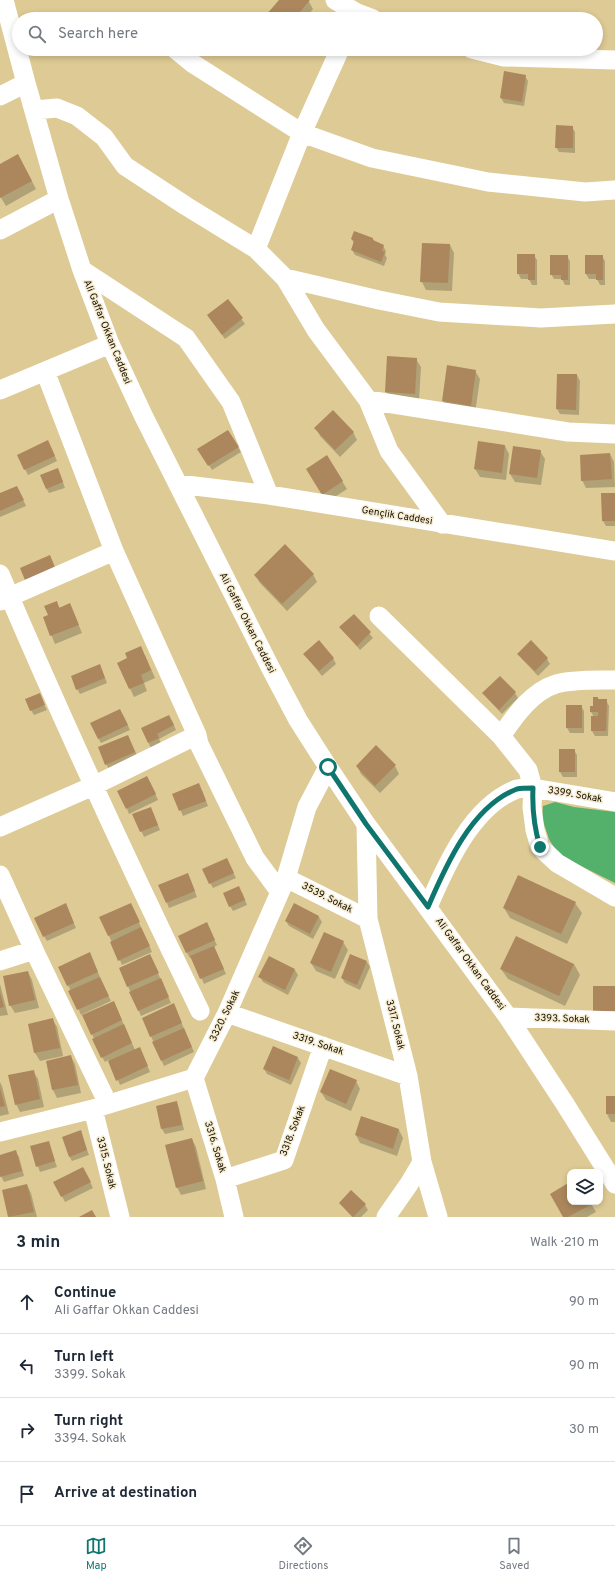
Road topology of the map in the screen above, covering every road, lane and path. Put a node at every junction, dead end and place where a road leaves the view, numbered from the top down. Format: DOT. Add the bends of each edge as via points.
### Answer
graph roads {
  1 [pos="4,0"];
  2 [pos="335,0"];
  3 [pos="353,12"];
  4 [pos="12,30"];
  5 [pos="19,56"];
  6 [pos="184,56"];
  7 [pos="337,56"];
  8 [pos="500,56"];
  9 [pos="615,60"];
  10 [pos="26,83"];
  11 [pos="0,96"];
  12 [pos="35,110"];
  13 [pos="302,132"];
  14 [pos="615,190"];
  15 [pos="59,199"];
  16 [pos="0,230"];
  17 [pos="256,249"];
  18 [pos="82,270"];
  19 [pos="285,278"];
  20 [pos="615,314"];
  21 [pos="110,344"];
  22 [pos="45,371"];
  23 [pos="0,390"];
  24 [pos="368,400"];
  25 [pos="615,434"];
  26 [pos="178,484"];
  27 [pos="269,496"];
  28 [pos="442,524"];
  29 [pos="114,550"];
  30 [pos="615,551"];
  31 [pos="0,574"];
  32 [pos="5,600"];
  33 [pos="379,616"];
  34 [pos="615,680"];
  35 [pos="196,735"];
  36 [pos="501,736"];
  37 [pos="328,767"];
  38 [pos="93,786"];
  39 [pos="533,788"];
  40 [pos="615,802"];
  41 [pos="366,824"];
  42 [pos="0,827"];
  43 [pos="0,875"];
  44 [pos="283,885"];
  45 [pos="615,897"];
  46 [pos="428,907"];
  47 [pos="368,919"];
  48 [pos="34,950"];
  49 [pos="0,961"];
  50 [pos="200,1012"];
  51 [pos="227,1013"];
  52 [pos="508,1017"];
  53 [pos="615,1021"];
  54 [pos="323,1046"];
  55 [pos="408,1076"];
  56 [pos="194,1078"];
  57 [pos="100,1106"];
  58 [pos="0,1132"];
  59 [pos="422,1162"];
  60 [pos="225,1179"];
  61 [pos="615,1183"];
  62 [pos="120,1217"];
  63 [pos="234,1217"];
  64 [pos="386,1217"];
  65 [pos="438,1217"];
  1 -- 4 [label="street, Ali Gaffar Okkan Caddesi"];
  2 -- 3 [label="street"];
  5 -- 10 [label="street, Ali Gaffar Okkan Caddesi"];
  6 -- 13 [label="street"];
  7 -- 13 [label="street"];
  8 -- 9 [label="street"];
  10 -- 11 [label="street"];
  10 -- 12 [label="street, Ali Gaffar Okkan Caddesi"];
  12 -- 15 [label="street, Ali Gaffar Okkan Caddesi"];
  12 -- 17 [label="street" via="57,108 77,116 104,137 125,166"];
  13 -- 14 [label="street" via="372,158 488,182 586,192"];
  13 -- 17 [label="street"];
  15 -- 16 [label="street"];
  15 -- 18 [label="street, Ali Gaffar Okkan Caddesi"];
  17 -- 19 [label="street"];
  18 -- 21 [label="street, Ali Gaffar Okkan Caddesi"];
  18 -- 27 [label="street" via="186,338 231,402"];
  19 -- 20 [label="street" via="439,312 541,318"];
  19 -- 24 [label="street" via="316,330"];
  21 -- 22 [label="street"];
  21 -- 26 [label="street, Ali Gaffar Okkan Caddesi"];
  22 -- 23 [label="street"];
  22 -- 29 [label="street"];
  24 -- 25 [label="street" via="568,432"];
  24 -- 28 [label="street" via="389,451"];
  26 -- 27 [label="street, Gençlik Caddesi"];
  26 -- 37 [label="street, Ali Gaffar Okkan Caddesi" via="298,720"];
  27 -- 28 [label="street, Gençlik Caddesi"];
  28 -- 30 [label="street, Gençlik Caddesi"];
  29 -- 32 [label="street"];
  29 -- 35 [label="street"];
  31 -- 32 [label="street"];
  32 -- 38 [label="street"];
  33 -- 36 [label="street"];
  34 -- 36 [label="street" via="557,683 540,691 519,711"];
  35 -- 38 [label="street"];
  35 -- 44 [label="street" via="255,858"];
  36 -- 39 [label="street" via="528,770"];
  37 -- 41 [label="street, Ali Gaffar Okkan Caddesi"];
  37 -- 44 [label="street, 3320. Sokak" via="307,807"];
  38 -- 42 [label="street"];
  38 -- 50 [label="street"];
  39 -- 40 [label="street, 3399. Sokak"];
  39 -- 45 [label="street" via="532,807 540,847 557,863"];
  39 -- 46 [label="street, 3399. Sokak" via="519,789 506,795 475,822 456,847"];
  41 -- 46 [label="street, Ali Gaffar Okkan Caddesi"];
  41 -- 47 [label="street, 3317. Sokak"];
  43 -- 48 [label="street, 3315. Sokak"];
  44 -- 47 [label="street, 3539. Sokak"];
  44 -- 51 [label="street, 3320. Sokak"];
  46 -- 52 [label="street, Ali Gaffar Okkan Caddesi"];
  47 -- 55 [label="street, 3317. Sokak"];
  48 -- 49 [label="street"];
  48 -- 57 [label="street, 3315. Sokak"];
  51 -- 54 [label="street, 3319. Sokak"];
  51 -- 56 [label="street, 3320. Sokak"];
  52 -- 53 [label="street, 3393. Sokak"];
  52 -- 61 [label="street, Ali Gaffar Okkan Caddesi"];
  54 -- 55 [label="street, 3319. Sokak"];
  54 -- 60 [label="street, 3318. Sokak" via="284,1160"];
  55 -- 59 [label="street, 3317. Sokak"];
  56 -- 57 [label="street"];
  56 -- 60 [label="street, 3316. Sokak"];
  57 -- 58 [label="street"];
  57 -- 62 [label="street, 3315. Sokak"];
  59 -- 64 [label="street"];
  59 -- 65 [label="street, 3317. Sokak"];
  60 -- 63 [label="street, 3316. Sokak"];
}
